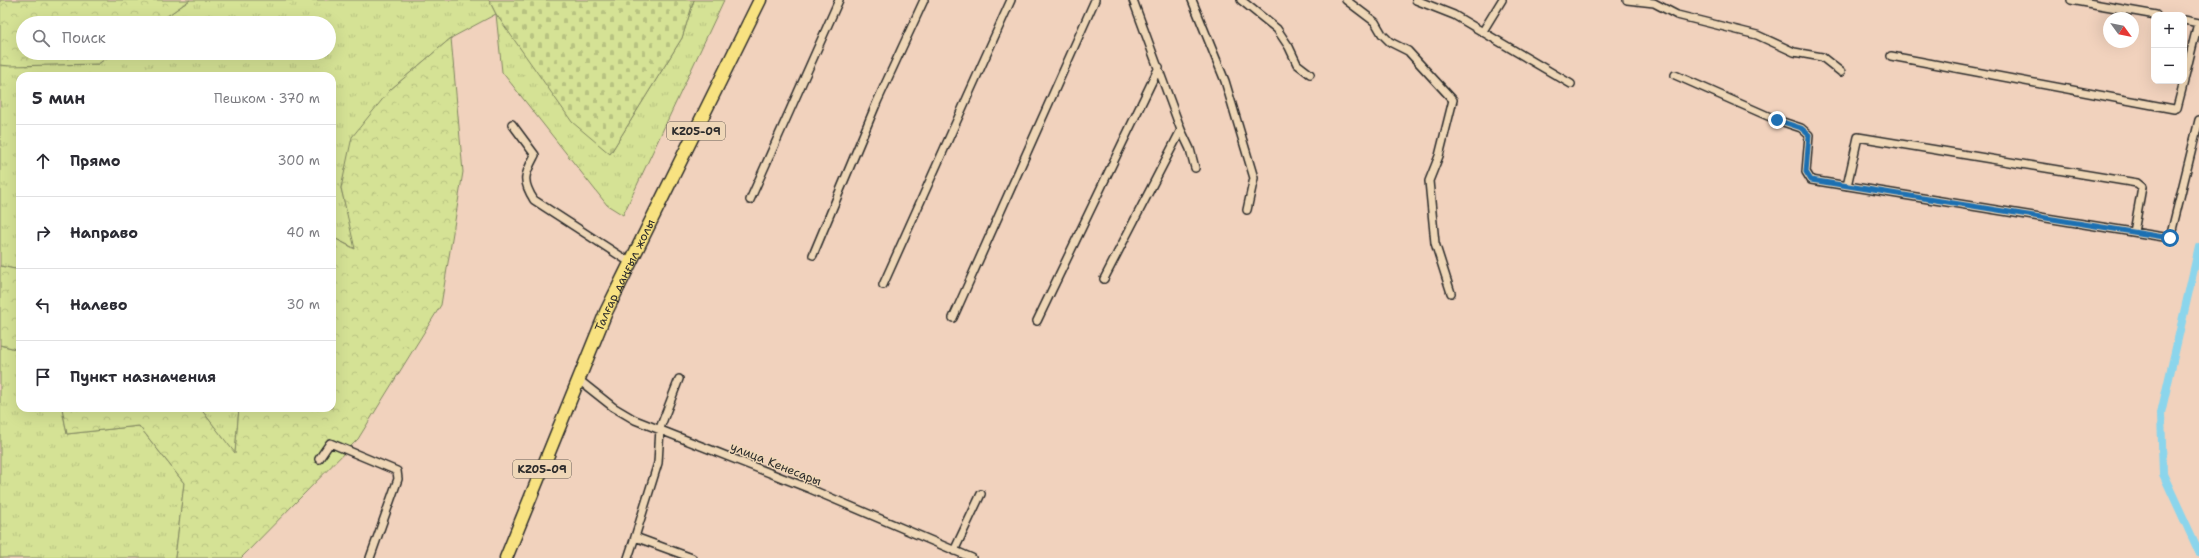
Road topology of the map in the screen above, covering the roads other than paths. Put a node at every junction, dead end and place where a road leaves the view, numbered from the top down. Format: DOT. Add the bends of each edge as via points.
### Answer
graph roads {
  1 [pos="760,0"];
  2 [pos="839,0"];
  3 [pos="924,0"];
  4 [pos="1011,0"];
  5 [pos="1095,0"];
  6 [pos="1133,0"];
  7 [pos="1192,0"];
  8 [pos="1242,0"];
  9 [pos="1346,0"];
  10 [pos="1416,0"];
  11 [pos="1502,0"];
  12 [pos="1627,0"];
  13 [pos="2072,0"];
  14 [pos="2151,14"];
  15 [pos="2187,21"];
  16 [pos="2198,23"];
  17 [pos="1483,31"];
  18 [pos="1891,56"];
  19 [pos="1159,67"];
  20 [pos="2187,68"];
  21 [pos="1841,72"];
  22 [pos="1310,74"];
  23 [pos="1675,75"];
  24 [pos="1570,84"];
  25 [pos="2183,84"];
  26 [pos="2199,120"];
  27 [pos="512,124"];
  28 [pos="1181,130"];
  29 [pos="1195,168"];
  30 [pos="1848,186"];
  31 [pos="750,200"];
  32 [pos="1247,210"];
  33 [pos="2134,232"];
  34 [pos="813,255"];
  35 [pos="631,263"];
  36 [pos="1104,279"];
  37 [pos="883,285"];
  38 [pos="1451,293"];
  39 [pos="953,318"];
  40 [pos="1037,322"];
  41 [pos="679,379"];
  42 [pos="578,380"];
  43 [pos="660,428"];
  44 [pos="319,459"];
  45 [pos="981,494"];
  46 [pos="635,536"];
  47 [pos="954,551"];
  48 [pos="370,558"];
  49 [pos="506,558"];
  50 [pos="628,558"];
  51 [pos="692,558"];
  52 [pos="972,558"];
  1 -- 35 [label="main road, Талғар даңғыл жолы / KZ05-09"];
  2 -- 31 [label="street"];
  3 -- 34 [label="street" via="877,102"];
  4 -- 37 [label="street"];
  5 -- 39 [label="street"];
  6 -- 19 [label="street"];
  7 -- 32 [label="street" via="1225,81 1254,178"];
  8 -- 22 [label="street" via="1277,29 1297,64"];
  9 -- 38 [label="street" via="1375,22 1390,42 1408,51 1453,100 1439,156 1429,181 1435,243"];
  10 -- 17 [label="street" via="1454,15"];
  11 -- 17 [label="street"];
  12 -- 21 [label="street" via="1654,3 1677,15 1757,35 1794,52 1822,58"];
  13 -- 14 [label="street"];
  15 -- 16 [label="street"];
  16 -- 20 [label="street"];
  17 -- 24 [label="street"];
  18 -- 25 [label="street" via="2174,109 2177,108"];
  19 -- 28 [label="street"];
  19 -- 40 [label="street"];
  23 -- 30 [label="street" via="1801,128 1809,135 1806,172 1811,180"];
  26 -- 33 [label="street" via="2170,238"];
  27 -- 35 [label="street" via="535,155 525,174 526,188 534,200"];
  28 -- 29 [label="street"];
  28 -- 36 [label="street"];
  30 -- 33 [label="street"];
  30 -- 33 [label="street" via="1858,137 1908,145 2137,183 2142,187"];
  35 -- 42 [label="main road, Талғар даңғыл жолы / KZ05-09" via="606,312"];
  41 -- 43 [label="street"];
  42 -- 43 [label="street, улица Кенесары" via="635,420"];
  42 -- 49 [label="main road, Талғар даңғыл жолы / KZ05-09"];
  43 -- 46 [label="street" via="658,463"];
  43 -- 47 [label="street, улица Кенесары"];
  44 -- 48 [label="street" via="330,443 397,471 398,479"];
  45 -- 47 [label="street"];
  46 -- 50 [label="street"];
  46 -- 51 [label="street"];
  47 -- 52 [label="street, улица Кенесары"];
}
